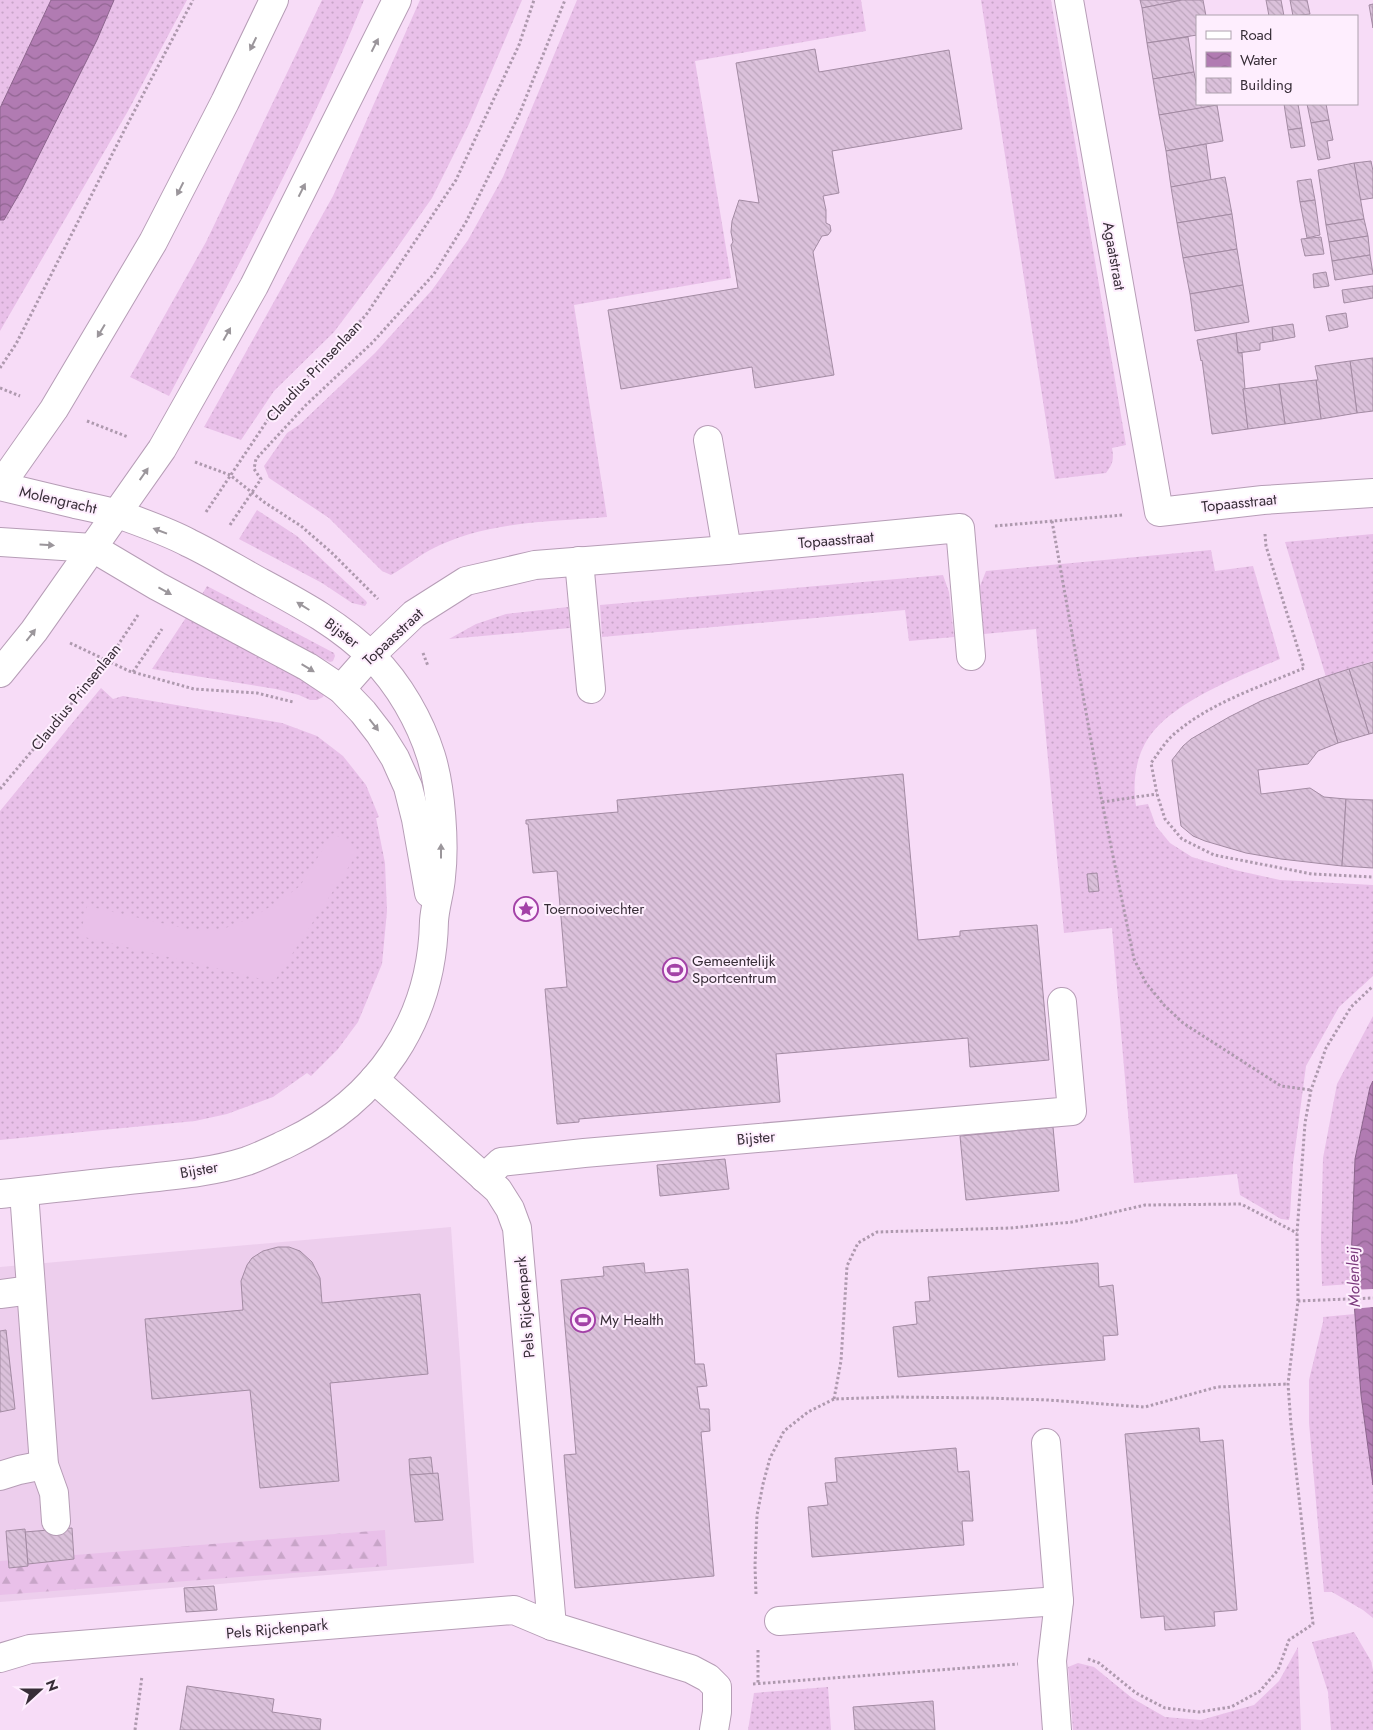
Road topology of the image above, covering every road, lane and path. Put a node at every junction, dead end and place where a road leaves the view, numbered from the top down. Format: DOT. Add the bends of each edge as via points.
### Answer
graph roads {
  1 [pos="193,0"];
  2 [pos="274,0"];
  3 [pos="397,0"];
  4 [pos="534,0"];
  5 [pos="564,0"];
  6 [pos="1069,0"];
  7 [pos="0,368"];
  8 [pos="0,388"];
  9 [pos="54,409"];
  10 [pos="708,440"];
  11 [pos="162,450"];
  12 [pos="230,475"];
  13 [pos="0,486"];
  14 [pos="251,493"];
  15 [pos="1373,493"];
  16 [pos="1263,500"];
  17 [pos="1159,512"];
  18 [pos="116,514"];
  19 [pos="1052,521"];
  20 [pos="960,528"];
  21 [pos="225,532"];
  22 [pos="186,541"];
  23 [pos="0,542"];
  24 [pos="93,548"];
  25 [pos="727,550"];
  26 [pos="580,561"];
  27 [pos="157,586"];
  28 [pos="402,624"];
  29 [pos="164,626"];
  30 [pos="371,655"];
  31 [pos="971,656"];
  32 [pos="108,660"];
  33 [pos="133,672"];
  34 [pos="0,673"];
  35 [pos="591,689"];
  36 [pos="341,690"];
  37 [pos="295,702"];
  38 [pos="0,789"];
  39 [pos="1157,794"];
  40 [pos="1102,802"];
  41 [pos="1373,877"];
  42 [pos="434,917"];
  43 [pos="1373,986"];
  44 [pos="1062,1002"];
  45 [pos="374,1079"];
  46 [pos="1311,1090"];
  47 [pos="484,1178"];
  48 [pos="12,1193"];
  49 [pos="1297,1233"];
  50 [pos="31,1290"];
  51 [pos="0,1294"];
  52 [pos="1373,1298"];
  53 [pos="1298,1301"];
  54 [pos="1288,1384"];
  55 [pos="834,1399"];
  56 [pos="1046,1443"];
  57 [pos="44,1465"];
  58 [pos="0,1476"];
  59 [pos="56,1521"];
  60 [pos="756,1595"];
  61 [pos="1060,1601"];
  62 [pos="779,1622"];
  63 [pos="552,1626"];
  64 [pos="147,1640"];
  65 [pos="758,1644"];
  66 [pos="0,1658"];
  67 [pos="1052,1661"];
  68 [pos="758,1683"];
  69 [pos="717,1687"];
  70 [pos="136,1730"];
  71 [pos="714,1730"];
  72 [pos="1057,1730"];
  1 -- 7 [label="path" via="16,344"];
  2 -- 9 [label="street, one-way" via="153,242"];
  11 -- 3 [label="street, one-way" via="254,286"];
  4 -- 12 [label="path, Claudius Prinsenlaan" via="519,45 456,180 366,315 271,415"];
  5 -- 14 [label="path" via="519,115 466,222 434,274 373,342 306,404 256,459 254,469 260,479"];
  6 -- 17 [label="street, Agaatstraat"];
  8 -- 9 [label="path"];
  9 -- 11 [label="path"];
  9 -- 13 [label="street"];
  10 -- 25 [label="street"];
  11 -- 12 [label="path"];
  18 -- 11 [label="street, one-way"];
  12 -- 14 [label="path"];
  12 -- 22 [label="path, Claudius Prinsenlaan"];
  13 -- 18 [label="street, Molengracht"];
  14 -- 21 [label="path"];
  14 -- 28 [label="path" via="301,526"];
  15 -- 16 [label="street, Topaasstraat"];
  16 -- 17 [label="street, Topaasstraat"];
  16 -- 39 [label="path" via="1266,546 1304,668 1225,702 1192,720 1171,737 1151,762"];
  17 -- 19 [label="path"];
  22 -- 18 [label="street, Bijster, one-way"];
  18 -- 24 [label="street"];
  19 -- 20 [label="path"];
  19 -- 40 [label="path"];
  20 -- 25 [label="street, Topaasstraat"];
  20 -- 31 [label="street"];
  30 -- 22 [label="street, Bijster, one-way" via="297,602"];
  23 -- 24 [label="street, one-way"];
  24 -- 27 [label="street, Bijster"];
  34 -- 24 [label="street, one-way"];
  25 -- 26 [label="street, Topaasstraat"];
  26 -- 28 [label="street, Topaasstraat" via="535,565 466,580"];
  26 -- 35 [label="street"];
  27 -- 32 [label="path, Claudius Prinsenlaan"];
  27 -- 36 [label="street, Bijster, one-way" via="308,668"];
  28 -- 30 [label="street, Topaasstraat"];
  29 -- 33 [label="path"];
  30 -- 36 [label="street, Topaasstraat"];
  42 -- 30 [label="street, Bijster, one-way" via="442,875 438,800 431,757 405,700"];
  32 -- 33 [label="path"];
  32 -- 38 [label="path, Claudius Prinsenlaan"];
  33 -- 37 [label="path" via="194,689 257,693"];
  36 -- 42 [label="street, Bijster, one-way" via="380,734 408,787"];
  39 -- 40 [label="path"];
  39 -- 41 [label="path" via="1165,819 1182,839 1214,856 1312,874"];
  40 -- 46 [label="path" via="1134,959 1146,983 1183,1022 1282,1086"];
  42 -- 45 [label="street, Bijster" via="432,957 419,1006 398,1049"];
  43 -- 46 [label="path" via="1351,1007 1326,1048"];
  44 -- 47 [label="street, Bijster" via="1072,1111 501,1162"];
  45 -- 47 [label="street"];
  45 -- 48 [label="street, Bijster" via="332,1117 291,1142 246,1161 198,1172"];
  46 -- 49 [label="path" via="1305,1123"];
  47 -- 63 [label="street, Pels Rijckenpark" via="498,1190 517,1228"];
  48 -- 50 [label="street"];
  49 -- 53 [label="path"];
  49 -- 55 [label="path" via="1241,1204 1145,1205 1072,1222 1010,1228 877,1232 858,1242 847,1266 841,1361"];
  50 -- 51 [label="street"];
  50 -- 57 [label="street"];
  52 -- 53 [label="path"];
  53 -- 54 [label="path"];
  54 -- 55 [label="path" via="1217,1387 1145,1407 987,1398"];
  54 -- 67 [label="path" via="1313,1624 1289,1640 1278,1670 1260,1691 1231,1706 1199,1712 1165,1708 1136,1693 1099,1663 1081,1656"];
  55 -- 60 [label="path" via="808,1412 784,1431 770,1458 757,1515"];
  56 -- 61 [label="street"];
  57 -- 58 [label="street"];
  57 -- 59 [label="street" via="54,1493"];
  61 -- 62 [label="street"];
  61 -- 67 [label="street"];
  63 -- 64 [label="street, Pels Rijckenpark" via="514,1610"];
  63 -- 69 [label="street, Pels Rijckenpark" via="691,1669"];
  64 -- 66 [label="street, Pels Rijckenpark" via="30,1648"];
  64 -- 70 [label="path"];
  65 -- 68 [label="path"];
  67 -- 68 [label="path"];
  67 -- 72 [label="street"];
  68 -- 69 [label="path"];
  69 -- 71 [label="street"];
}
